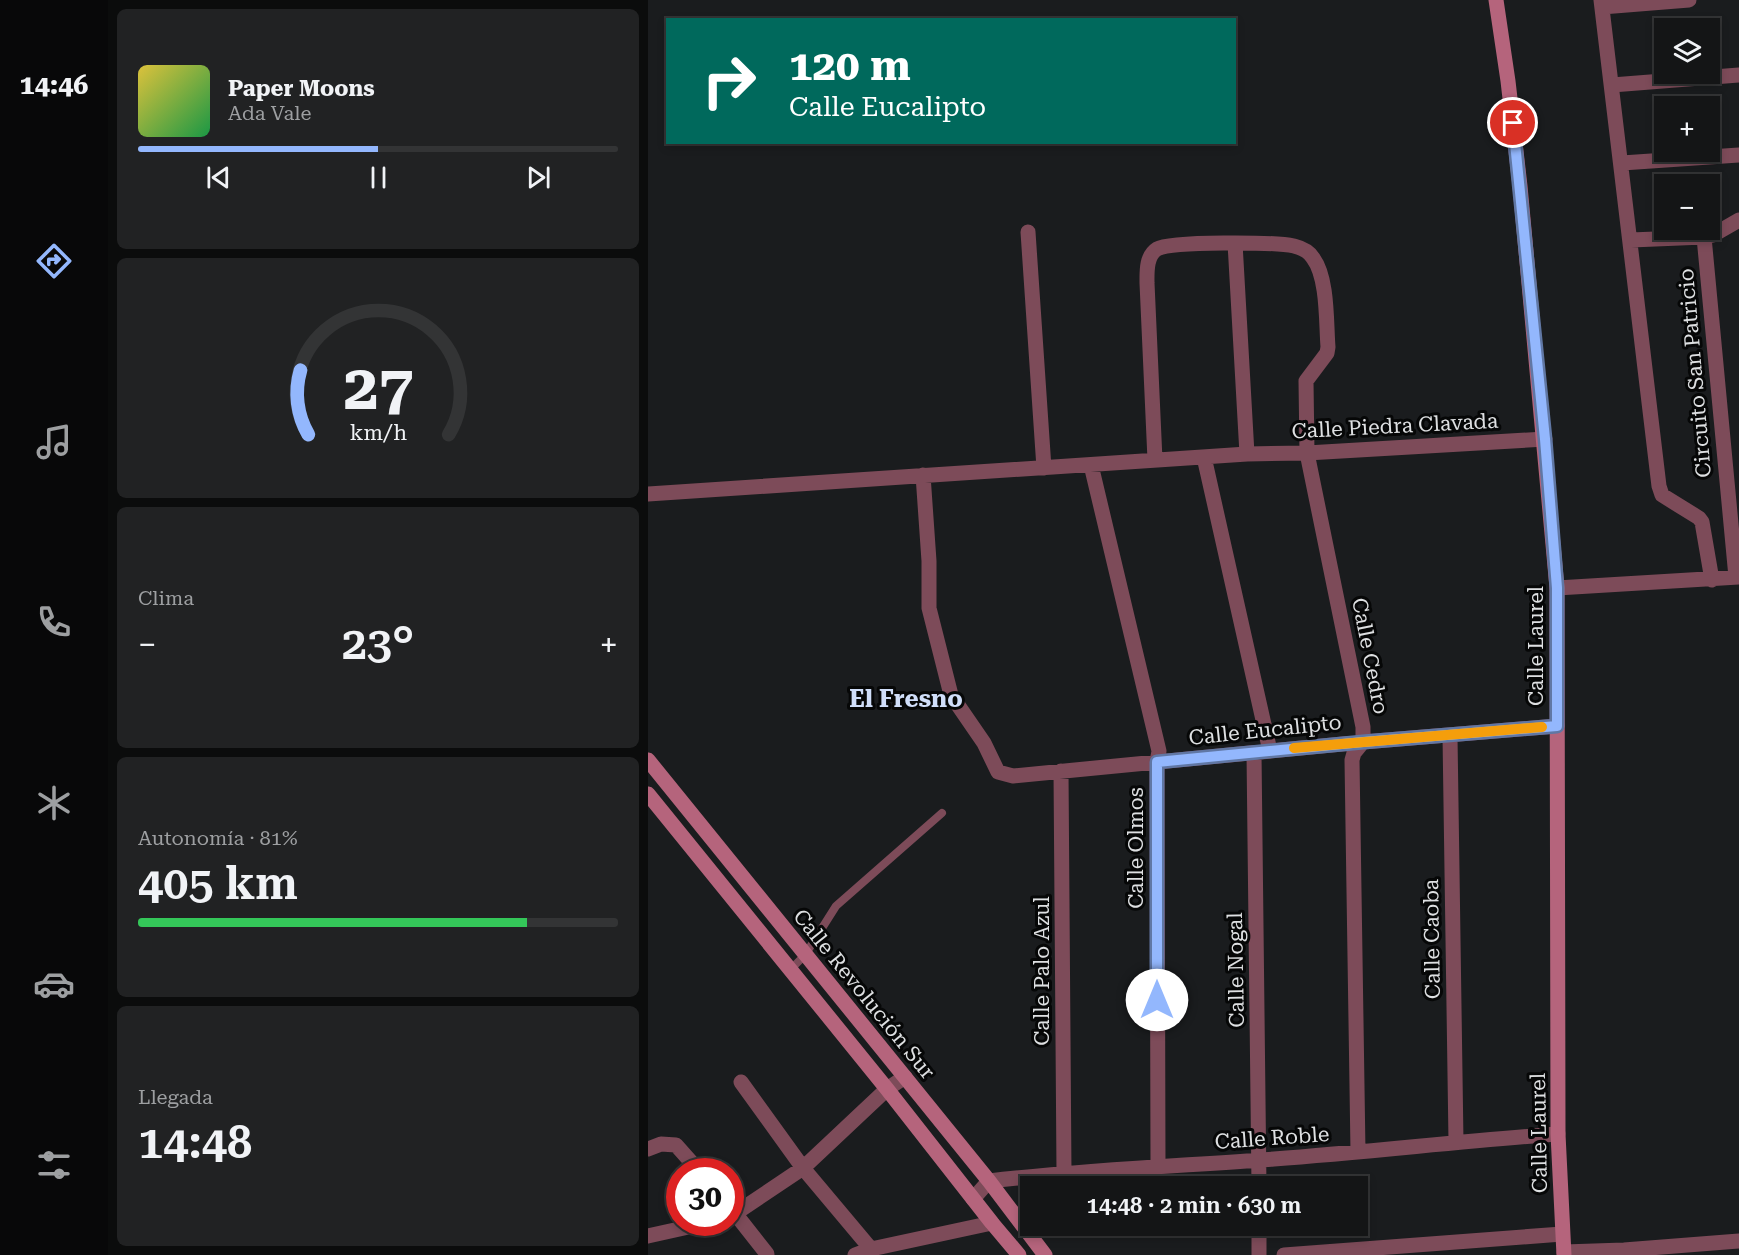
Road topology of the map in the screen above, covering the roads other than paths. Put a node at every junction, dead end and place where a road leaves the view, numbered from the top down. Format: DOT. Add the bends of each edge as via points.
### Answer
graph roads {
  1 [pos="1496,0"];
  2 [pos="1689,0"];
  3 [pos="1602,4"];
  4 [pos="1739,75"];
  5 [pos="1612,85"];
  6 [pos="1739,155"];
  7 [pos="1622,163"];
  8 [pos="1739,220"];
  9 [pos="1720,231"];
  10 [pos="1028,232"];
  11 [pos="1654,239"];
  12 [pos="1631,240"];
  13 [pos="1704,240"];
  14 [pos="1235,243"];
  15 [pos="1545,439"];
  16 [pos="1307,453"];
  17 [pos="1247,454"];
  18 [pos="1204,457"];
  19 [pos="1155,460"];
  20 [pos="1091,465"];
  21 [pos="1044,468"];
  22 [pos="923,475"];
  23 [pos="648,494"];
  24 [pos="1729,518"];
  25 [pos="1702,522"];
  26 [pos="1737,577"];
  27 [pos="1712,580"];
  28 [pos="1557,588"];
  29 [pos="1557,726"];
  30 [pos="1450,736"];
  31 [pos="1363,742"];
  32 [pos="1270,751"];
  33 [pos="1254,753"];
  34 [pos="648,760"];
  35 [pos="1157,762"];
  36 [pos="1061,771"];
  37 [pos="648,794"];
  38 [pos="942,813"];
  39 [pos="805,955"];
  40 [pos="790,970"];
  41 [pos="905,1077"];
  42 [pos="741,1082"];
  43 [pos="887,1089"];
  44 [pos="1558,1134"];
  45 [pos="1456,1142"];
  46 [pos="648,1149"];
  47 [pos="1358,1152"];
  48 [pos="688,1158"];
  49 [pos="1260,1160"];
  50 [pos="1158,1167"];
  51 [pos="803,1168"];
  52 [pos="1064,1172"];
  53 [pos="1260,1176"];
  54 [pos="989,1181"];
  55 [pos="973,1199"];
  56 [pos="744,1205"];
  57 [pos="992,1223"];
  58 [pos="744,1227"];
  59 [pos="666,1232"];
  60 [pos="1562,1234"];
  61 [pos="648,1236"];
  62 [pos="1259,1236"];
  63 [pos="1739,1240"];
  64 [pos="871,1249"];
  65 [pos="1564,1253"];
  66 [pos="1624,1253"];
  67 [pos="767,1254"];
  68 [pos="855,1255"];
  69 [pos="1019,1255"];
  70 [pos="1045,1255"];
  71 [pos="1259,1255"];
  72 [pos="1284,1255"];
  1 -- 15 [label="street, Calle Laurel" via="1520,186"];
  2 -- 3 [label="street"];
  3 -- 5 [label="street, Circuito San Patricio"];
  4 -- 5 [label="street"];
  5 -- 7 [label="street, Circuito San Patricio"];
  6 -- 7 [label="street"];
  7 -- 12 [label="street, Circuito San Patricio"];
  8 -- 9 [label="street"];
  10 -- 21 [label="street"];
  11 -- 12 [label="street, Circuito San Patricio"];
  12 -- 25 [label="street, Circuito San Patricio" via="1659,486 1662,495"];
  13 -- 24 [label="street, Circuito San Patricio"];
  14 -- 16 [label="street, Calle Cedro" via="1282,244 1307,251 1323,280 1328,347 1306,381"];
  14 -- 17 [label="street"];
  14 -- 19 [label="street" via="1163,247 1149,261"];
  15 -- 16 [label="street, Calle Piedra Clavada"];
  15 -- 28 [label="street, Calle Laurel"];
  16 -- 17 [label="street, Calle Piedra Clavada"];
  16 -- 31 [label="street, Calle Cedro"];
  17 -- 18 [label="street, Calle Piedra Clavada"];
  18 -- 19 [label="street, Calle Piedra Clavada"];
  18 -- 32 [label="street"];
  19 -- 20 [label="street, Calle Piedra Clavada"];
  20 -- 21 [label="street, Calle Piedra Clavada"];
  20 -- 35 [label="street, Calle Olmos" via="1160,751"];
  21 -- 22 [label="street, Calle Piedra Clavada"];
  22 -- 23 [label="street, Calle Piedra Clavada"];
  22 -- 36 [label="street, Calle Eucalipto" via="929,608 951,695 998,772 1013,776"];
  24 -- 25 [label="street"];
  24 -- 26 [label="street, Circuito San Patricio"];
  25 -- 27 [label="street"];
  26 -- 27 [label="street"];
  27 -- 28 [label="street"];
  28 -- 29 [label="street, Calle Laurel"];
  29 -- 30 [label="street, Calle Eucalipto"];
  29 -- 44 [label="street, Calle Laurel"];
  30 -- 31 [label="street, Calle Eucalipto"];
  30 -- 45 [label="street, Calle Caoba"];
  31 -- 32 [label="street, Calle Eucalipto"];
  31 -- 47 [label="street, Calle Cedro" via="1352,760"];
  32 -- 33 [label="street, Calle Eucalipto"];
  33 -- 35 [label="street, Calle Eucalipto"];
  33 -- 49 [label="street, Calle Nogal"];
  34 -- 39 [label="street, Calle Revolución Sur"];
  35 -- 36 [label="street, Calle Eucalipto"];
  35 -- 50 [label="street, Calle Olmos"];
  36 -- 52 [label="street, Calle Palo Azul"];
  37 -- 40 [label="street, Calle Revolución Sur"];
  38 -- 39 [label="lane" via="836,906"];
  39 -- 40 [label="lane"];
  39 -- 41 [label="street, Calle Revolución Sur"];
  40 -- 43 [label="street, Calle Revolución Sur"];
  41 -- 43 [label="street"];
  41 -- 54 [label="street, Calle Revolución Sur"];
  42 -- 51 [label="street"];
  43 -- 51 [label="street"];
  43 -- 55 [label="street, Calle Revolución Sur"];
  44 -- 45 [label="street, Calle Roble"];
  44 -- 60 [label="street, Calle Laurel"];
  45 -- 47 [label="street, Calle Roble"];
  46 -- 48 [label="street" via="676,1144"];
  47 -- 49 [label="street, Calle Roble"];
  49 -- 50 [label="street, Calle Roble"];
  49 -- 53 [label="street, Calle Nogal"];
  50 -- 52 [label="street, Calle Roble"];
  51 -- 56 [label="street"];
  51 -- 64 [label="street"];
  52 -- 54 [label="street, Calle Roble"];
  54 -- 55 [label="street"];
  54 -- 70 [label="street, Calle Revolución Sur"];
  55 -- 57 [label="street, Calle Revolución Sur"];
  57 -- 64 [label="street"];
  57 -- 69 [label="street, Calle Revolución Sur"];
  58 -- 67 [label="street"];
  59 -- 61 [label="street"];
  60 -- 65 [label="street, Calle Laurel"];
  60 -- 72 [label="street"];
  62 -- 71 [label="street"];
  63 -- 66 [label="street"];
  64 -- 68 [label="street"];
  65 -- 66 [label="street"];
}
